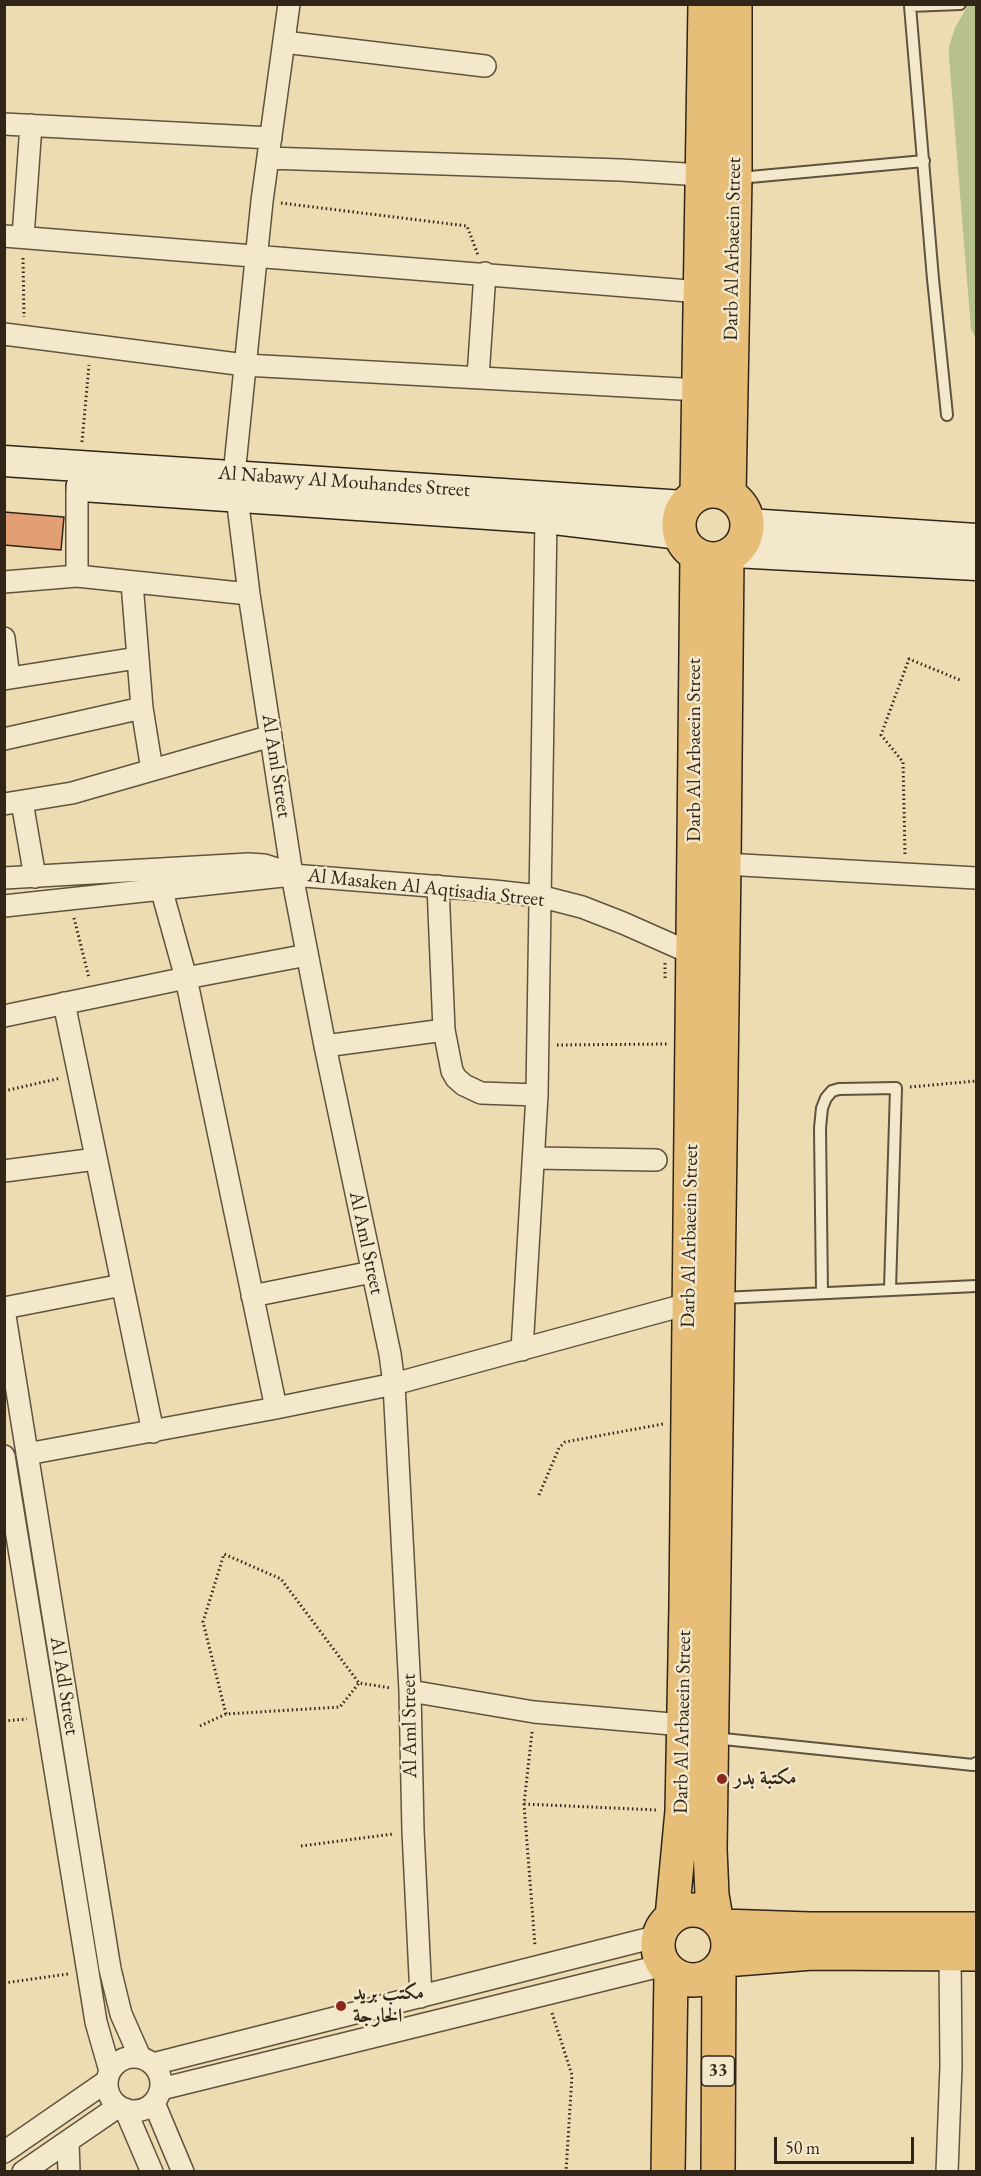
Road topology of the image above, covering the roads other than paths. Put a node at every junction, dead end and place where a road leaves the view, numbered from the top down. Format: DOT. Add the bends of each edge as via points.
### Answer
graph roads {
  1 [pos="290,4"];
  2 [pos="705,4"];
  3 [pos="735,4"];
  4 [pos="960,4"];
  5 [pos="284,42"];
  6 [pos="484,66"];
  7 [pos="4,124"];
  8 [pos="31,125"];
  9 [pos="269,148"];
  10 [pos="924,161"];
  11 [pos="702,176"];
  12 [pos="735,178"];
  13 [pos="14,237"];
  14 [pos="256,256"];
  15 [pos="485,273"];
  16 [pos="700,292"];
  17 [pos="14,335"];
  18 [pos="245,365"];
  19 [pos="478,377"];
  20 [pos="699,390"];
  21 [pos="947,415"];
  22 [pos="4,461"];
  23 [pos="79,475"];
  24 [pos="4,482"];
  25 [pos="236,486"];
  26 [pos="546,518"];
  27 [pos="712,527"];
  28 [pos="976,539"];
  29 [pos="976,566"];
  30 [pos="77,576"];
  31 [pos="4,582"];
  32 [pos="132,583"];
  33 [pos="249,594"];
  34 [pos="4,638"];
  35 [pos="137,658"];
  36 [pos="7,678"];
  37 [pos="142,708"];
  38 [pos="271,736"];
  39 [pos="4,739"];
  40 [pos="152,770"];
  41 [pos="13,803"];
  42 [pos="724,864"];
  43 [pos="292,875"];
  44 [pos="35,877"];
  45 [pos="4,878"];
  46 [pos="976,878"];
  47 [pos="438,886"];
  48 [pos="161,888"];
  49 [pos="539,896"];
  50 [pos="4,906"];
  51 [pos="693,954"];
  52 [pos="307,955"];
  53 [pos="186,978"];
  54 [pos="64,1003"];
  55 [pos="4,1016"];
  56 [pos="444,1030"];
  57 [pos="325,1046"];
  58 [pos="537,1095"];
  59 [pos="534,1158"];
  60 [pos="96,1159"];
  61 [pos="656,1160"];
  62 [pos="4,1171"];
  63 [pos="372,1272"];
  64 [pos="122,1285"];
  65 [pos="976,1286"];
  66 [pos="890,1289"];
  67 [pos="822,1293"];
  68 [pos="252,1296"];
  69 [pos="704,1300"];
  70 [pos="4,1309"];
  71 [pos="522,1350"];
  72 [pos="394,1384"];
  73 [pos="276,1408"];
  74 [pos="153,1432"];
  75 [pos="27,1454"];
  76 [pos="5,1458"];
  77 [pos="699,1605"];
  78 [pos="410,1691"];
  79 [pos="697,1732"];
  80 [pos="976,1763"];
  81 [pos="719,1922"];
  82 [pos="976,1929"];
  83 [pos="666,1948"];
  84 [pos="963,1954"];
  85 [pos="722,1965"];
  86 [pos="430,1994"];
  87 [pos="388,2005"];
  88 [pos="446,2017"];
  89 [pos="395,2030"];
  90 [pos="146,2060"];
  91 [pos="108,2076"];
  92 [pos="157,2096"];
  93 [pos="122,2108"];
  94 [pos="68,2141"];
  95 [pos="4,2152"];
  96 [pos="23,2172"];
  97 [pos="69,2172"];
  98 [pos="152,2172"];
  99 [pos="183,2172"];
  100 [pos="668,2172"];
  101 [pos="718,2172"];
  102 [pos="946,2172"];
  1 -- 5 [label="street, Al Aml Street"];
  2 -- 11 [label="highway, Darb Al Arbaeein Street"];
  3 -- 12 [label="highway, Darb Al Arbaeein Street"];
  4 -- 10 [label="lane" via="910,6"];
  5 -- 6 [label="street"];
  5 -- 9 [label="street, Al Aml Street"];
  7 -- 8 [label="street"];
  8 -- 9 [label="street"];
  8 -- 13 [label="street"];
  9 -- 11 [label="street"];
  9 -- 14 [label="street, Al Aml Street"];
  10 -- 12 [label="lane"];
  10 -- 21 [label="lane"];
  11 -- 16 [label="highway, Darb Al Arbaeein Street"];
  12 -- 27 [label="highway, Darb Al Arbaeein Street"];
  13 -- 14 [label="street"];
  14 -- 15 [label="street"];
  14 -- 18 [label="street, Al Aml Street"];
  15 -- 16 [label="street"];
  15 -- 19 [label="street"];
  16 -- 20 [label="highway, Darb Al Arbaeein Street"];
  17 -- 18 [label="street"];
  18 -- 19 [label="street"];
  18 -- 25 [label="street, Al Aml Street"];
  19 -- 20 [label="street"];
  20 -- 27 [label="highway, Darb Al Arbaeein Street"];
  22 -- 23 [label="street, Al Nabawy Al Mouhandes Street"];
  23 -- 24 [label="street, Al Nabawy Al Mouhandes Street"];
  23 -- 25 [label="street, Al Nabawy Al Mouhandes Street"];
  23 -- 30 [label="street"];
  25 -- 26 [label="street, Al Nabawy Al Mouhandes Street"];
  25 -- 27 [label="street, Al Nabawy Al Mouhandes Street"];
  25 -- 33 [label="street, Al Aml Street"];
  26 -- 27 [label="street, Al Nabawy Al Mouhandes Street"];
  26 -- 49 [label="street"];
  27 -- 28 [label="street, Al Nabawy Al Mouhandes Street"];
  27 -- 29 [label="street, Al Nabawy Al Mouhandes Street"];
  27 -- 42 [label="highway, Darb Al Arbaeein Street"];
  27 -- 51 [label="highway, Darb Al Arbaeein Street"];
  30 -- 31 [label="street"];
  30 -- 32 [label="street"];
  32 -- 33 [label="street"];
  32 -- 35 [label="street"];
  33 -- 38 [label="street, Al Aml Street"];
  34 -- 36 [label="street"];
  35 -- 36 [label="street"];
  35 -- 37 [label="street"];
  37 -- 39 [label="street"];
  37 -- 40 [label="street"];
  38 -- 40 [label="street"];
  38 -- 43 [label="street, Al Aml Street"];
  40 -- 41 [label="street" via="72,793"];
  41 -- 44 [label="street"];
  42 -- 46 [label="street"];
  42 -- 69 [label="highway, Darb Al Arbaeein Street"];
  43 -- 44 [label="street, Al Masaken Al Aqtisadia Street" via="280,868 248,864"];
  43 -- 47 [label="street, Al Masaken Al Aqtisadia Street"];
  43 -- 48 [label="street, Al Masaken Al Aqtisadia Street"];
  43 -- 52 [label="street, Al Aml Street"];
  44 -- 45 [label="street, Al Masaken Al Aqtisadia Street"];
  47 -- 49 [label="street, Al Masaken Al Aqtisadia Street"];
  47 -- 56 [label="street"];
  48 -- 50 [label="street, Al Masaken Al Aqtisadia Street"];
  48 -- 53 [label="street"];
  49 -- 51 [label="street, Al Masaken Al Aqtisadia Street" via="582,907"];
  49 -- 58 [label="street"];
  51 -- 69 [label="highway, Darb Al Arbaeein Street"];
  52 -- 53 [label="street"];
  52 -- 57 [label="street, Al Aml Street"];
  53 -- 54 [label="street"];
  53 -- 68 [label="street"];
  54 -- 55 [label="street"];
  54 -- 60 [label="street"];
  56 -- 57 [label="street"];
  56 -- 58 [label="street" via="449,1063 464,1085 481,1093"];
  57 -- 63 [label="street, Al Aml Street"];
  58 -- 59 [label="street"];
  59 -- 61 [label="street"];
  59 -- 71 [label="street"];
  60 -- 62 [label="street"];
  60 -- 64 [label="street"];
  63 -- 68 [label="street"];
  63 -- 72 [label="street, Al Aml Street"];
  64 -- 70 [label="street"];
  64 -- 74 [label="street"];
  65 -- 66 [label="lane"];
  66 -- 67 [label="lane"];
  66 -- 67 [label="lane" via="896,1088 832,1091 822,1108"];
  67 -- 69 [label="lane"];
  68 -- 73 [label="street"];
  69 -- 71 [label="street"];
  69 -- 77 [label="highway, Darb Al Arbaeein Street"];
  69 -- 77 [label="highway, Darb Al Arbaeein Street" via="688,1419"];
  70 -- 75 [label="street, Al Adl Street"];
  71 -- 72 [label="street"];
  72 -- 73 [label="street"];
  72 -- 78 [label="street, Al Aml Street"];
  73 -- 74 [label="street"];
  74 -- 75 [label="street"];
  75 -- 90 [label="street, Al Adl Street" via="110,1969 121,2014"];
  76 -- 91 [label="street, Al Adl Street"];
  77 -- 79 [label="highway, Darb Al Arbaeein Street"];
  78 -- 79 [label="street" via="534,1712"];
  78 -- 86 [label="street, Al Aml Street" via="413,1831"];
  79 -- 80 [label="lane"];
  79 -- 81 [label="highway, Darb Al Arbaeein Street" via="712,1895"];
  79 -- 83 [label="highway, Darb Al Arbaeein Street" via="682,1811"];
  81 -- 82 [label="highway" via="809,1929"];
  81 -- 83 [label="highway" via="702,1911 686,1911"];
  81 -- 85 [label="highway" via="728,1937 729,1948"];
  83 -- 85 [label="highway" via="682,1979 708,1977"];
  83 -- 86 [label="street" via="537,1966"];
  83 -- 88 [label="street" via="546,1994"];
  83 -- 100 [label="highway, Darb Al Arbaeein Street"];
  84 -- 85 [label="highway" via="812,1953"];
  84 -- 102 [label="street" via="951,2066"];
  85 -- 101 [label="highway, 33"];
  86 -- 87 [label="street"];
  86 -- 88 [label="street, Al Aml Street"];
  87 -- 89 [label="street"];
  87 -- 90 [label="street"];
  88 -- 89 [label="street"];
  89 -- 92 [label="street"];
  90 -- 91 [label="street" via="122,2059"];
  90 -- 92 [label="street" via="160,2075"];
  91 -- 93 [label="street" via="108,2091"];
  91 -- 95 [label="street"];
  92 -- 93 [label="street" via="140,2110"];
  92 -- 99 [label="street"];
  93 -- 94 [label="street"];
  93 -- 98 [label="street"];
  94 -- 96 [label="street"];
  94 -- 97 [label="street"];
}
